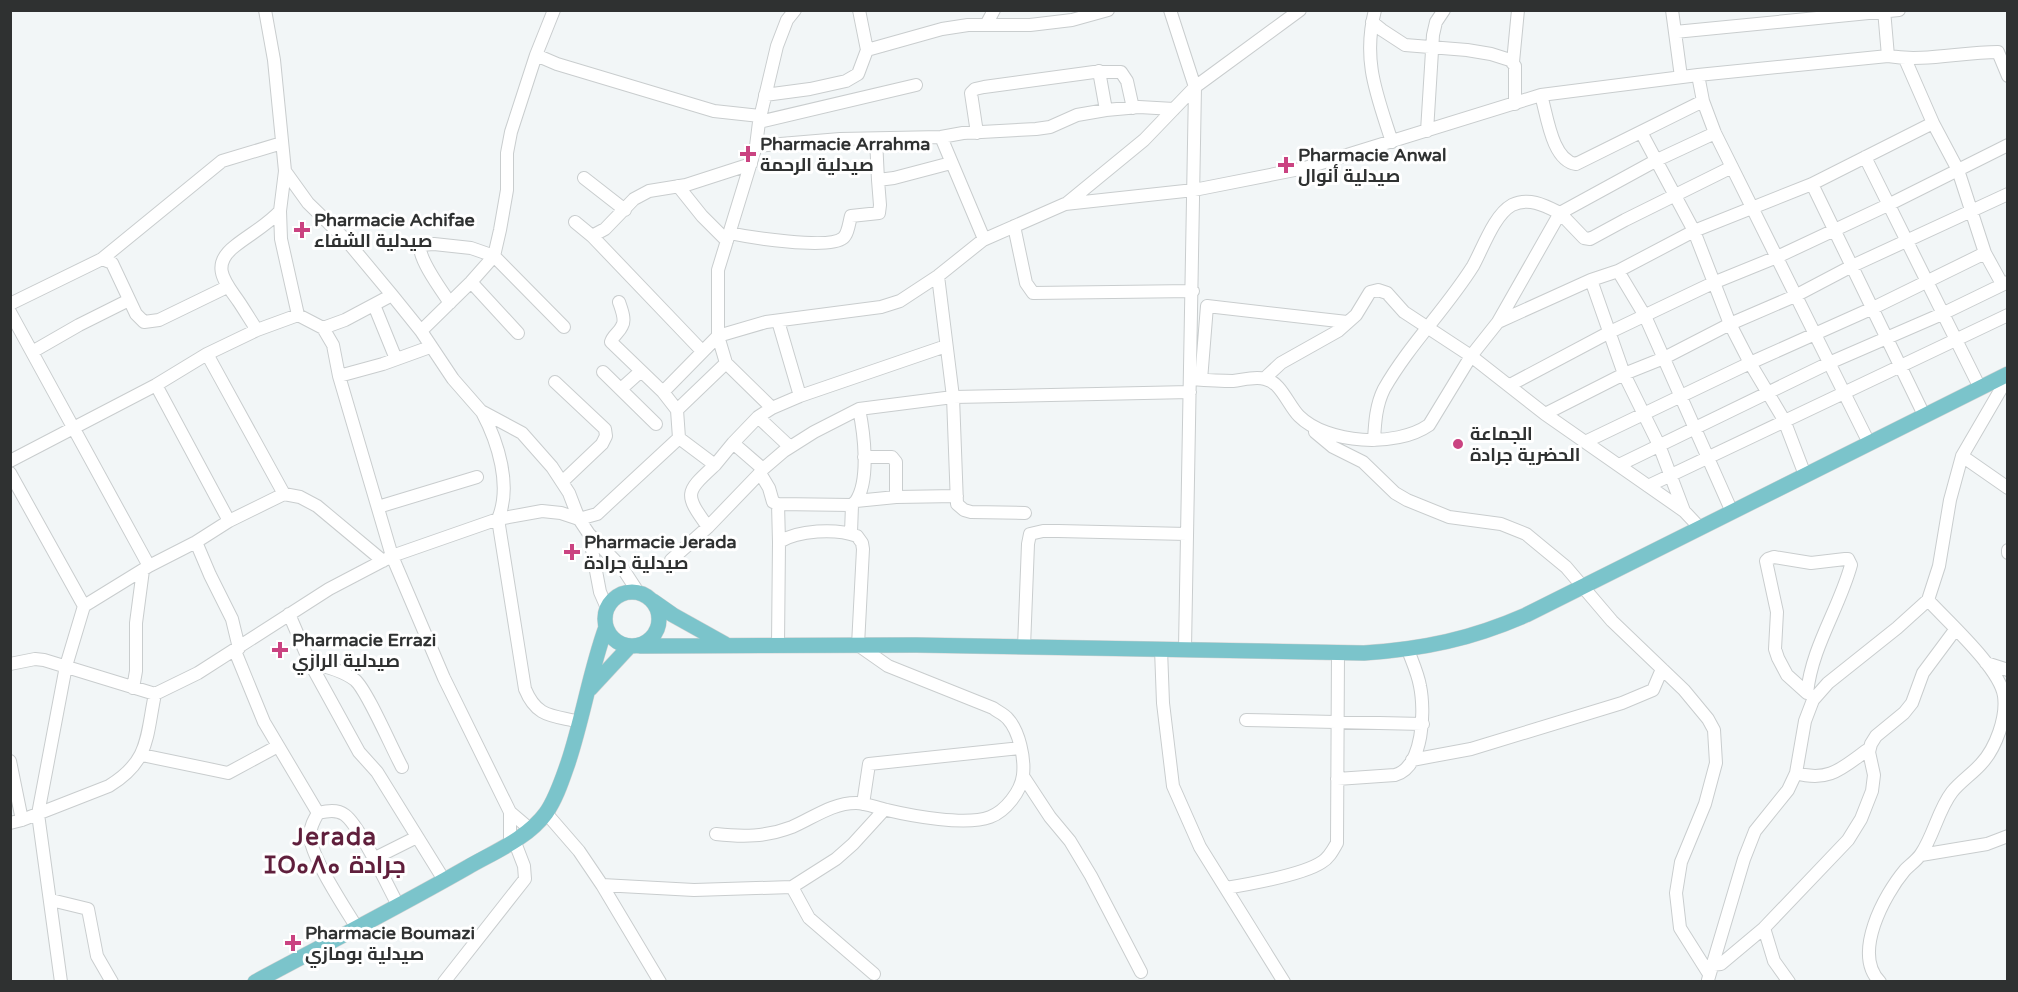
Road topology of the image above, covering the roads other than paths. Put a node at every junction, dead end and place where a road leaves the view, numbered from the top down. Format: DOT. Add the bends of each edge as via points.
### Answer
graph roads {
  1 [pos="265,10"];
  2 [pos="554,10"];
  3 [pos="795,10"];
  4 [pos="859,10"];
  5 [pos="994,10"];
  6 [pos="1108,10"];
  7 [pos="1170,10"];
  8 [pos="1300,10"];
  9 [pos="1444,10"];
  10 [pos="1518,10"];
  11 [pos="1672,10"];
  12 [pos="1899,10"];
  13 [pos="1884,11"];
  14 [pos="1373,16"];
  15 [pos="986,25"];
  16 [pos="1675,32"];
  17 [pos="1433,46"];
  18 [pos="867,50"];
  19 [pos="2002,52"];
  20 [pos="536,55"];
  21 [pos="1888,56"];
  22 [pos="1905,59"];
  23 [pos="1513,62"];
  24 [pos="1099,71"];
  25 [pos="1698,75"];
  26 [pos="2007,76"];
  27 [pos="1681,77"];
  28 [pos="916,86"];
  29 [pos="1196,87"];
  30 [pos="765,95"];
  31 [pos="1541,95"];
  32 [pos="1703,101"];
  33 [pos="1515,104"];
  34 [pos="1133,108"];
  35 [pos="1174,109"];
  36 [pos="1106,110"];
  37 [pos="760,119"];
  38 [pos="1933,123"];
  39 [pos="1427,131"];
  40 [pos="977,132"];
  41 [pos="1641,132"];
  42 [pos="1715,133"];
  43 [pos="940,137"];
  44 [pos="876,139"];
  45 [pos="1392,142"];
  46 [pos="282,143"];
  47 [pos="2007,145"];
  48 [pos="756,146"];
  49 [pos="1865,157"];
  50 [pos="1657,160"];
  51 [pos="951,163"];
  52 [pos="751,164"];
  53 [pos="1732,167"];
  54 [pos="1958,170"];
  55 [pos="285,171"];
  56 [pos="584,178"];
  57 [pos="878,180"];
  58 [pos="1812,184"];
  59 [pos="678,186"];
  60 [pos="1194,190"];
  61 [pos="2007,194"];
  62 [pos="1675,196"];
  63 [pos="1065,204"];
  64 [pos="1890,204"];
  65 [pos="1753,209"];
  66 [pos="625,210"];
  67 [pos="1970,211"];
  68 [pos="280,212"];
  69 [pos="1560,213"];
  70 [pos="575,222"];
  71 [pos="1014,226"];
  72 [pos="1833,230"];
  73 [pos="1694,231"];
  74 [pos="592,236"];
  75 [pos="728,237"];
  76 [pos="984,239"];
  77 [pos="1906,242"];
  78 [pos="1985,254"];
  79 [pos="494,256"];
  80 [pos="1777,257"];
  81 [pos="102,259"];
  82 [pos="1852,266"];
  83 [pos="1618,271"];
  84 [pos="938,276"];
  85 [pos="1591,280"];
  86 [pos="471,282"];
  87 [pos="1927,282"];
  88 [pos="1713,283"];
  89 [pos="2006,284"];
  90 [pos="227,287"];
  91 [pos="1193,291"];
  92 [pos="392,295"];
  93 [pos="1795,296"];
  94 [pos="129,300"];
  95 [pos="619,302"];
  96 [pos="450,303"];
  97 [pos="10,304"];
  98 [pos="374,305"];
  99 [pos="1873,308"];
  100 [pos="10,312"];
  101 [pos="1942,314"];
  102 [pos="298,315"];
  103 [pos="2007,315"];
  104 [pos="1646,316"];
  105 [pos="778,321"];
  106 [pos="1347,322"];
  107 [pos="1498,322"];
  108 [pos="1730,324"];
  109 [pos="564,327"];
  110 [pos="1427,327"];
  111 [pos="323,328"];
  112 [pos="257,330"];
  113 [pos="421,331"];
  114 [pos="518,333"];
  115 [pos="1608,333"];
  116 [pos="718,336"];
  117 [pos="1814,336"];
  118 [pos="1886,339"];
  119 [pos="1956,341"];
  120 [pos="946,346"];
  121 [pos="430,347"];
  122 [pos="702,351"];
  123 [pos="32,352"];
  124 [pos="207,354"];
  125 [pos="1471,356"];
  126 [pos="1664,358"];
  127 [pos="396,360"];
  128 [pos="726,363"];
  129 [pos="1750,363"];
  130 [pos="1829,363"];
  131 [pos="1900,366"];
  132 [pos="641,371"];
  133 [pos="603,372"];
  134 [pos="1624,374"];
  135 [pos="339,375"];
  136 [pos="2007,376"];
  137 [pos="1265,378"];
  138 [pos="555,382"];
  139 [pos="1194,384"];
  140 [pos="156,385"];
  141 [pos="1510,385"];
  142 [pos="621,388"];
  143 [pos="1980,388"];
  144 [pos="663,392"];
  145 [pos="1845,392"];
  146 [pos="1768,394"];
  147 [pos="800,396"];
  148 [pos="953,398"];
  149 [pos="1681,398"];
  150 [pos="772,408"];
  151 [pos="859,409"];
  152 [pos="676,410"];
  153 [pos="482,411"];
  154 [pos="1545,414"];
  155 [pos="1644,415"];
  156 [pos="1924,416"];
  157 [pos="758,417"];
  158 [pos="1784,420"];
  159 [pos="656,424"];
  160 [pos="1310,426"];
  161 [pos="1694,429"];
  162 [pos="74,430"];
  163 [pos="679,438"];
  164 [pos="1374,440"];
  165 [pos="1585,442"];
  166 [pos="733,443"];
  167 [pos="1869,443"];
  168 [pos="1659,445"];
  169 [pos="790,447"];
  170 [pos="1962,456"];
  171 [pos="864,457"];
  172 [pos="1707,458"];
  173 [pos="10,461"];
  174 [pos="715,465"];
  175 [pos="1619,465"];
  176 [pos="761,471"];
  177 [pos="10,473"];
  178 [pos="1671,474"];
  179 [pos="1805,475"];
  180 [pos="477,477"];
  181 [pos="562,482"];
  182 [pos="1648,486"];
  183 [pos="2007,488"];
  184 [pos="284,494"];
  185 [pos="957,496"];
  186 [pos="896,497"];
  187 [pos="854,503"];
  188 [pos="778,504"];
  189 [pos="378,507"];
  190 [pos="1684,511"];
  191 [pos="1732,512"];
  192 [pos="1025,513"];
  193 [pos="498,519"];
  194 [pos="579,519"];
  195 [pos="229,521"];
  196 [pos="708,527"];
  197 [pos="1700,528"];
  198 [pos="851,533"];
  199 [pos="589,534"];
  200 [pos="1188,534"];
  201 [pos="196,542"];
  202 [pos="779,542"];
  203 [pos="387,558"];
  204 [pos="671,560"];
  205 [pos="146,568"];
  206 [pos="1582,587"];
  207 [pos="644,596"];
  208 [pos="1928,600"];
  209 [pos="84,606"];
  210 [pos="607,608"];
  211 [pos="289,614"];
  212 [pos="606,627"];
  213 [pos="1955,630"];
  214 [pos="725,644"];
  215 [pos="778,645"];
  216 [pos="858,645"];
  217 [pos="635,646"];
  218 [pos="1024,647"];
  219 [pos="1185,648"];
  220 [pos="1161,649"];
  221 [pos="237,650"];
  222 [pos="1408,650"];
  223 [pos="1338,652"];
  224 [pos="310,663"];
  225 [pos="1986,663"];
  226 [pos="10,664"];
  227 [pos="66,666"];
  228 [pos="1662,669"];
  229 [pos="2007,670"];
  230 [pos="132,688"];
  231 [pos="588,692"];
  232 [pos="1807,693"];
  233 [pos="155,694"];
  234 [pos="1246,720"];
  235 [pos="580,722"];
  236 [pos="1338,722"];
  237 [pos="1423,724"];
  238 [pos="278,746"];
  239 [pos="1020,748"];
  240 [pos="1870,748"];
  241 [pos="142,755"];
  242 [pos="1412,760"];
  243 [pos="10,761"];
  244 [pos="402,767"];
  245 [pos="1796,772"];
  246 [pos="1023,776"];
  247 [pos="1337,778"];
  248 [pos="864,804"];
  249 [pos="884,810"];
  250 [pos="510,812"];
  251 [pos="318,813"];
  252 [pos="546,813"];
  253 [pos="38,814"];
  254 [pos="16,821"];
  255 [pos="530,829"];
  256 [pos="716,834"];
  257 [pos="2007,836"];
  258 [pos="417,837"];
  259 [pos="512,842"];
  260 [pos="1921,855"];
  261 [pos="373,859"];
  262 [pos="444,880"];
  263 [pos="602,885"];
  264 [pos="792,887"];
  265 [pos="1226,888"];
  266 [pos="51,900"];
  267 [pos="398,905"];
  268 [pos="357,928"];
  269 [pos="1764,928"];
  270 [pos="1141,972"];
  271 [pos="874,974"];
  272 [pos="1710,974"];
  273 [pos="61,981"];
  274 [pos="112,981"];
  275 [pos="255,981"];
  276 [pos="444,981"];
  277 [pos="660,981"];
  278 [pos="1284,981"];
  279 [pos="1789,981"];
  280 [pos="1880,981"];
  1 -- 46 [label="street"];
  2 -- 20 [label="street"];
  3 -- 30 [label="street" via="777,46"];
  4 -- 18 [label="street"];
  5 -- 15 [label="street"];
  6 -- 15 [label="street" via="1072,20"];
  7 -- 29 [label="street"];
  8 -- 29 [label="street"];
  9 -- 17 [label="street" via="1436,22"];
  10 -- 23 [label="street"];
  11 -- 16 [label="street"];
  12 -- 13 [label="street"];
  13 -- 16 [label="street"];
  13 -- 21 [label="street"];
  14 -- 17 [label="street" via="1382,30 1405,45"];
  14 -- 45 [label="street" via="1370,60"];
  15 -- 18 [label="street" via="942,29"];
  16 -- 27 [label="street"];
  17 -- 23 [label="street" via="1491,54"];
  17 -- 39 [label="street"];
  18 -- 30 [label="street" via="853,78"];
  19 -- 22 [label="street"];
  19 -- 26 [label="street"];
  20 -- 37 [label="street" via="714,111"];
  20 -- 79 [label="street" via="511,132 507,190"];
  21 -- 22 [label="street"];
  21 -- 25 [label="street"];
  22 -- 38 [label="street"];
  23 -- 33 [label="street"];
  24 -- 34 [label="street" via="1124,75"];
  24 -- 36 [label="street"];
  24 -- 40 [label="street" via="975,89 971,98"];
  25 -- 27 [label="street"];
  25 -- 32 [label="street"];
  27 -- 31 [label="street"];
  28 -- 37 [label="street"];
  29 -- 35 [label="street"];
  29 -- 60 [label="street"];
  30 -- 37 [label="street"];
  31 -- 33 [label="street"];
  31 -- 41 [label="street" via="1558,151 1571,163"];
  32 -- 41 [label="street"];
  32 -- 42 [label="street"];
  33 -- 39 [label="street"];
  34 -- 35 [label="street"];
  34 -- 36 [label="street"];
  35 -- 63 [label="street" via="1144,140"];
  36 -- 40 [label="street" via="1077,115 1050,127"];
  37 -- 48 [label="street"];
  38 -- 49 [label="street"];
  38 -- 54 [label="street"];
  39 -- 45 [label="street"];
  40 -- 43 [label="street"];
  41 -- 50 [label="street"];
  42 -- 50 [label="street"];
  42 -- 53 [label="street"];
  43 -- 44 [label="street"];
  43 -- 51 [label="street"];
  44 -- 48 [label="street"];
  44 -- 57 [label="street"];
  45 -- 60 [label="street" via="1305,168"];
  46 -- 55 [label="street"];
  46 -- 81 [label="street" via="222,161"];
  47 -- 54 [label="street"];
  48 -- 52 [label="street"];
  49 -- 58 [label="street"];
  49 -- 64 [label="street"];
  50 -- 62 [label="street"];
  50 -- 69 [label="street"];
  51 -- 57 [label="street"];
  51 -- 76 [label="street"];
  52 -- 59 [label="street"];
  52 -- 75 [label="street"];
  53 -- 62 [label="street"];
  53 -- 65 [label="street"];
  54 -- 64 [label="street"];
  54 -- 67 [label="street"];
  55 -- 68 [label="street"];
  55 -- 92 [label="street" via="308,203 347,241"];
  56 -- 66 [label="street"];
  57 -- 75 [label="street" via="879,213 851,216 840,240 830,243"];
  58 -- 65 [label="street"];
  58 -- 72 [label="street"];
  59 -- 66 [label="street" via="649,191 634,199"];
  59 -- 75 [label="street" via="702,216"];
  60 -- 63 [label="street"];
  60 -- 91 [label="street"];
  61 -- 67 [label="street"];
  62 -- 69 [label="street" via="1590,239 1584,238"];
  62 -- 73 [label="street"];
  63 -- 71 [label="street"];
  64 -- 72 [label="street"];
  64 -- 77 [label="street"];
  65 -- 73 [label="street"];
  65 -- 80 [label="street"];
  66 -- 74 [label="street"];
  67 -- 77 [label="street"];
  67 -- 78 [label="street"];
  68 -- 90 [label="street" via="226,256 221,267"];
  68 -- 102 [label="street" via="281,239"];
  69 -- 107 [label="street"];
  69 -- 110 [label="street" via="1528,201 1502,212 1473,266"];
  70 -- 74 [label="street"];
  71 -- 76 [label="street"];
  71 -- 91 [label="street" via="1028,287 1033,293"];
  72 -- 80 [label="street"];
  72 -- 82 [label="street"];
  73 -- 83 [label="street"];
  73 -- 88 [label="street"];
  74 -- 122 [label="street"];
  75 -- 116 [label="street" via="718,270"];
  76 -- 84 [label="street"];
  77 -- 82 [label="street"];
  77 -- 87 [label="street"];
  78 -- 87 [label="street"];
  78 -- 89 [label="street"];
  79 -- 86 [label="street"];
  79 -- 96 [label="street" via="471,248 420,245 430,272"];
  79 -- 109 [label="street"];
  80 -- 88 [label="street"];
  80 -- 93 [label="street"];
  81 -- 94 [label="street" via="112,263"];
  81 -- 97 [label="street"];
  82 -- 93 [label="street"];
  82 -- 99 [label="street"];
  83 -- 85 [label="street"];
  83 -- 104 [label="street"];
  84 -- 105 [label="street" via="900,301 881,307"];
  84 -- 120 [label="street"];
  85 -- 107 [label="street"];
  85 -- 115 [label="street"];
  86 -- 96 [label="street"];
  86 -- 114 [label="street"];
  87 -- 99 [label="street"];
  87 -- 101 [label="street"];
  88 -- 104 [label="street"];
  88 -- 108 [label="street"];
  89 -- 101 [label="street"];
  90 -- 94 [label="street" via="149,323 136,314"];
  90 -- 112 [label="street"];
  91 -- 139 [label="street"];
  92 -- 98 [label="street"];
  92 -- 113 [label="street"];
  93 -- 108 [label="street"];
  93 -- 117 [label="street"];
  94 -- 123 [label="street"];
  95 -- 132 [label="street" via="624,320 610,342"];
  96 -- 113 [label="street"];
  98 -- 111 [label="street"];
  98 -- 127 [label="street"];
  99 -- 117 [label="street"];
  99 -- 118 [label="street"];
  100 -- 123 [label="street"];
  101 -- 118 [label="street"];
  101 -- 119 [label="street"];
  102 -- 111 [label="street"];
  102 -- 112 [label="street"];
  103 -- 119 [label="street"];
  104 -- 115 [label="street"];
  104 -- 126 [label="street"];
  105 -- 116 [label="street"];
  105 -- 147 [label="street"];
  106 -- 110 [label="street" via="1356,315 1366,295 1378,290 1387,293 1398,307"];
  106 -- 137 [label="street" via="1281,363"];
  106 -- 139 [label="street" via="1207,306"];
  107 -- 125 [label="street"];
  108 -- 126 [label="street"];
  108 -- 129 [label="street"];
  110 -- 125 [label="street"];
  110 -- 164 [label="street" via="1379,398"];
  111 -- 135 [label="street" via="333,345"];
  112 -- 124 [label="street"];
  113 -- 121 [label="street"];
  115 -- 134 [label="street"];
  115 -- 141 [label="street"];
  116 -- 122 [label="street"];
  116 -- 128 [label="street"];
  117 -- 129 [label="street"];
  117 -- 130 [label="street"];
  118 -- 130 [label="street"];
  118 -- 131 [label="street"];
  119 -- 131 [label="street"];
  119 -- 143 [label="street"];
  120 -- 147 [label="street"];
  120 -- 148 [label="street"];
  121 -- 127 [label="street"];
  121 -- 153 [label="street"];
  122 -- 144 [label="street"];
  123 -- 162 [label="street"];
  124 -- 140 [label="street"];
  124 -- 184 [label="street"];
  125 -- 141 [label="street"];
  125 -- 164 [label="street" via="1429,425 1406,436"];
  126 -- 134 [label="street"];
  126 -- 149 [label="street"];
  127 -- 135 [label="street"];
  128 -- 150 [label="street"];
  128 -- 152 [label="street"];
  129 -- 146 [label="street"];
  129 -- 149 [label="street"];
  130 -- 145 [label="street"];
  130 -- 146 [label="street"];
  131 -- 145 [label="street"];
  131 -- 156 [label="street"];
  132 -- 142 [label="street"];
  132 -- 144 [label="street"];
  133 -- 142 [label="street"];
  134 -- 154 [label="street"];
  134 -- 155 [label="street"];
  135 -- 189 [label="street"];
  136 -- 143 [label="main road"];
  136 -- 170 [label="street"];
  137 -- 139 [label="street"];
  137 -- 160 [label="street" via="1279,388"];
  138 -- 181 [label="street" via="605,429 606,436"];
  139 -- 148 [label="street"];
  139 -- 200 [label="street"];
  140 -- 162 [label="street"];
  140 -- 195 [label="street"];
  141 -- 154 [label="street"];
  142 -- 159 [label="street"];
  143 -- 156 [label="main road"];
  144 -- 152 [label="street"];
  145 -- 158 [label="street"];
  145 -- 167 [label="street"];
  146 -- 158 [label="street"];
  146 -- 161 [label="street"];
  147 -- 150 [label="street"];
  148 -- 151 [label="street"];
  148 -- 185 [label="street"];
  149 -- 155 [label="street"];
  149 -- 161 [label="street"];
  150 -- 157 [label="street"];
  151 -- 169 [label="street"];
  151 -- 171 [label="street"];
  152 -- 163 [label="street"];
  153 -- 181 [label="street" via="522,433"];
  153 -- 193 [label="street" via="502,472 503,508"];
  154 -- 165 [label="street"];
  155 -- 165 [label="street"];
  155 -- 168 [label="street"];
  156 -- 167 [label="main road"];
  157 -- 166 [label="street"];
  157 -- 169 [label="street"];
  158 -- 172 [label="street"];
  158 -- 179 [label="street"];
  160 -- 164 [label="street" via="1324,433"];
  160 -- 206 [label="street" via="1327,443 1363,462 1407,500 1449,518 1519,530 1566,567"];
  161 -- 168 [label="street"];
  161 -- 172 [label="street"];
  162 -- 173 [label="street"];
  162 -- 205 [label="street"];
  163 -- 174 [label="street"];
  163 -- 194 [label="street" via="603,510"];
  165 -- 175 [label="street"];
  166 -- 174 [label="street"];
  166 -- 176 [label="street"];
  167 -- 179 [label="main road"];
  168 -- 175 [label="street"];
  168 -- 178 [label="street"];
  169 -- 176 [label="street"];
  170 -- 183 [label="street"];
  170 -- 208 [label="street"];
  171 -- 186 [label="street" via="892,457 896,462"];
  171 -- 187 [label="street" via="860,495"];
  172 -- 178 [label="street"];
  172 -- 191 [label="street"];
  174 -- 196 [label="street" via="691,491 694,506"];
  175 -- 182 [label="street"];
  176 -- 188 [label="street" via="773,502"];
  176 -- 196 [label="street"];
  177 -- 209 [label="street"];
  178 -- 182 [label="street"];
  178 -- 190 [label="street"];
  179 -- 191 [label="main road"];
  180 -- 189 [label="street"];
  181 -- 194 [label="street"];
  182 -- 190 [label="street"];
  184 -- 195 [label="street"];
  184 -- 203 [label="street" via="317,506"];
  185 -- 186 [label="street"];
  185 -- 192 [label="street" via="957,504 971,512"];
  186 -- 187 [label="street"];
  187 -- 188 [label="street"];
  187 -- 198 [label="street"];
  188 -- 202 [label="street"];
  189 -- 203 [label="street"];
  190 -- 197 [label="street"];
  191 -- 197 [label="main road"];
  193 -- 194 [label="street" via="542,511"];
  193 -- 203 [label="street"];
  193 -- 235 [label="street" via="525,689 531,704 539,711"];
  194 -- 199 [label="street"];
  195 -- 201 [label="street"];
  196 -- 204 [label="street"];
  197 -- 206 [label="main road"];
  198 -- 202 [label="street" via="799,533"];
  198 -- 216 [label="street" via="861,540 863,549"];
  199 -- 207 [label="street"];
  199 -- 210 [label="street" via="600,592"];
  200 -- 218 [label="street" via="1030,534"];
  200 -- 219 [label="street"];
  201 -- 205 [label="street"];
  201 -- 221 [label="street" via="232,619"];
  202 -- 215 [label="street"];
  203 -- 211 [label="street"];
  203 -- 250 [label="street"];
  205 -- 209 [label="street"];
  205 -- 230 [label="street" via="136,623"];
  206 -- 222 [label="main road" via="1500,626"];
  206 -- 228 [label="street"];
  207 -- 210 [label="main road" via="629,592 612,600"];
  207 -- 214 [label="main road"];
  207 -- 217 [label="main road" via="656,605 660,621 654,636"];
  208 -- 213 [label="street"];
  208 -- 245 [label="street" via="1816,694 1805,721"];
  209 -- 227 [label="street"];
  210 -- 212 [label="main road"];
  211 -- 221 [label="street"];
  211 -- 224 [label="street"];
  212 -- 217 [label="main road" via="614,640"];
  212 -- 231 [label="main road"];
  213 -- 225 [label="street"];
  213 -- 240 [label="street" via="1923,673 1912,703 1876,736"];
  214 -- 215 [label="main road"];
  214 -- 217 [label="main road"];
  215 -- 216 [label="main road"];
  216 -- 218 [label="main road"];
  216 -- 239 [label="street" via="888,666 993,708 1007,717"];
  217 -- 231 [label="main road"];
  218 -- 220 [label="main road"];
  219 -- 220 [label="main road"];
  219 -- 223 [label="main road"];
  220 -- 265 [label="street" via="1173,786 1200,847"];
  221 -- 233 [label="street"];
  221 -- 238 [label="street" via="264,722"];
  222 -- 223 [label="main road"];
  222 -- 237 [label="street" via="1420,686"];
  223 -- 236 [label="street"];
  224 -- 244 [label="street" via="356,680"];
  224 -- 258 [label="street" via="359,752 377,772"];
  225 -- 229 [label="street"];
  225 -- 260 [label="street" via="2004,697 2000,728 1983,762 1952,792"];
  226 -- 227 [label="street" via="35,659"];
  227 -- 230 [label="street"];
  227 -- 253 [label="street"];
  228 -- 242 [label="street" via="1653,690 1622,703 1471,749"];
  228 -- 272 [label="street" via="1708,718 1714,730 1716,763 1705,804 1681,862 1676,893 1680,928"];
  230 -- 233 [label="street"];
  231 -- 235 [label="main road"];
  232 -- 232 [label="street" via="1787,675 1775,650 1778,620 1767,560 1819,563 1848,559 1851,565 1815,655"];
  233 -- 241 [label="street"];
  234 -- 236 [label="street"];
  235 -- 252 [label="main road"];
  236 -- 237 [label="street"];
  236 -- 247 [label="street"];
  237 -- 242 [label="street"];
  238 -- 241 [label="street" via="228,773"];
  238 -- 251 [label="street"];
  239 -- 246 [label="street"];
  239 -- 248 [label="street" via="869,764"];
  240 -- 245 [label="street" via="1835,773 1818,777"];
  240 -- 269 [label="street" via="1874,781 1861,819 1848,840"];
  241 -- 253 [label="street" via="129,773 109,786"];
  242 -- 247 [label="street" via="1395,776"];
  243 -- 254 [label="street"];
  245 -- 272 [label="street" via="1788,790 1755,831"];
  246 -- 249 [label="street" via="1010,802 990,817 940,819"];
  246 -- 270 [label="street" via="1070,841"];
  247 -- 265 [label="street" via="1338,838 1322,862"];
  248 -- 249 [label="street"];
  248 -- 256 [label="street" via="833,807 764,836"];
  249 -- 264 [label="street" via="844,852"];
  250 -- 255 [label="street"];
  250 -- 259 [label="street"];
  251 -- 261 [label="street" via="333,810 346,816"];
  251 -- 268 [label="street" via="310,836 314,852"];
  252 -- 255 [label="main road"];
  252 -- 263 [label="street"];
  253 -- 254 [label="street"];
  253 -- 266 [label="street"];
  255 -- 259 [label="main road"];
  257 -- 260 [label="street" via="1987,844"];
  258 -- 261 [label="street"];
  258 -- 262 [label="street"];
  259 -- 262 [label="main road"];
  259 -- 276 [label="street" via="524,867 525,879"];
  260 -- 280 [label="street" via="1904,871 1882,905 1874,928 1869,966"];
  261 -- 267 [label="street"];
  262 -- 267 [label="main road"];
  263 -- 264 [label="street" via="694,890"];
  263 -- 277 [label="street"];
  264 -- 271 [label="street" via="809,918"];
  265 -- 278 [label="street"];
  266 -- 273 [label="street"];
  266 -- 274 [label="street" via="88,909 97,956"];
  267 -- 268 [label="main road"];
  268 -- 275 [label="main road"];
  269 -- 272 [label="street"];
  269 -- 279 [label="street" via="1774,961"];
}
